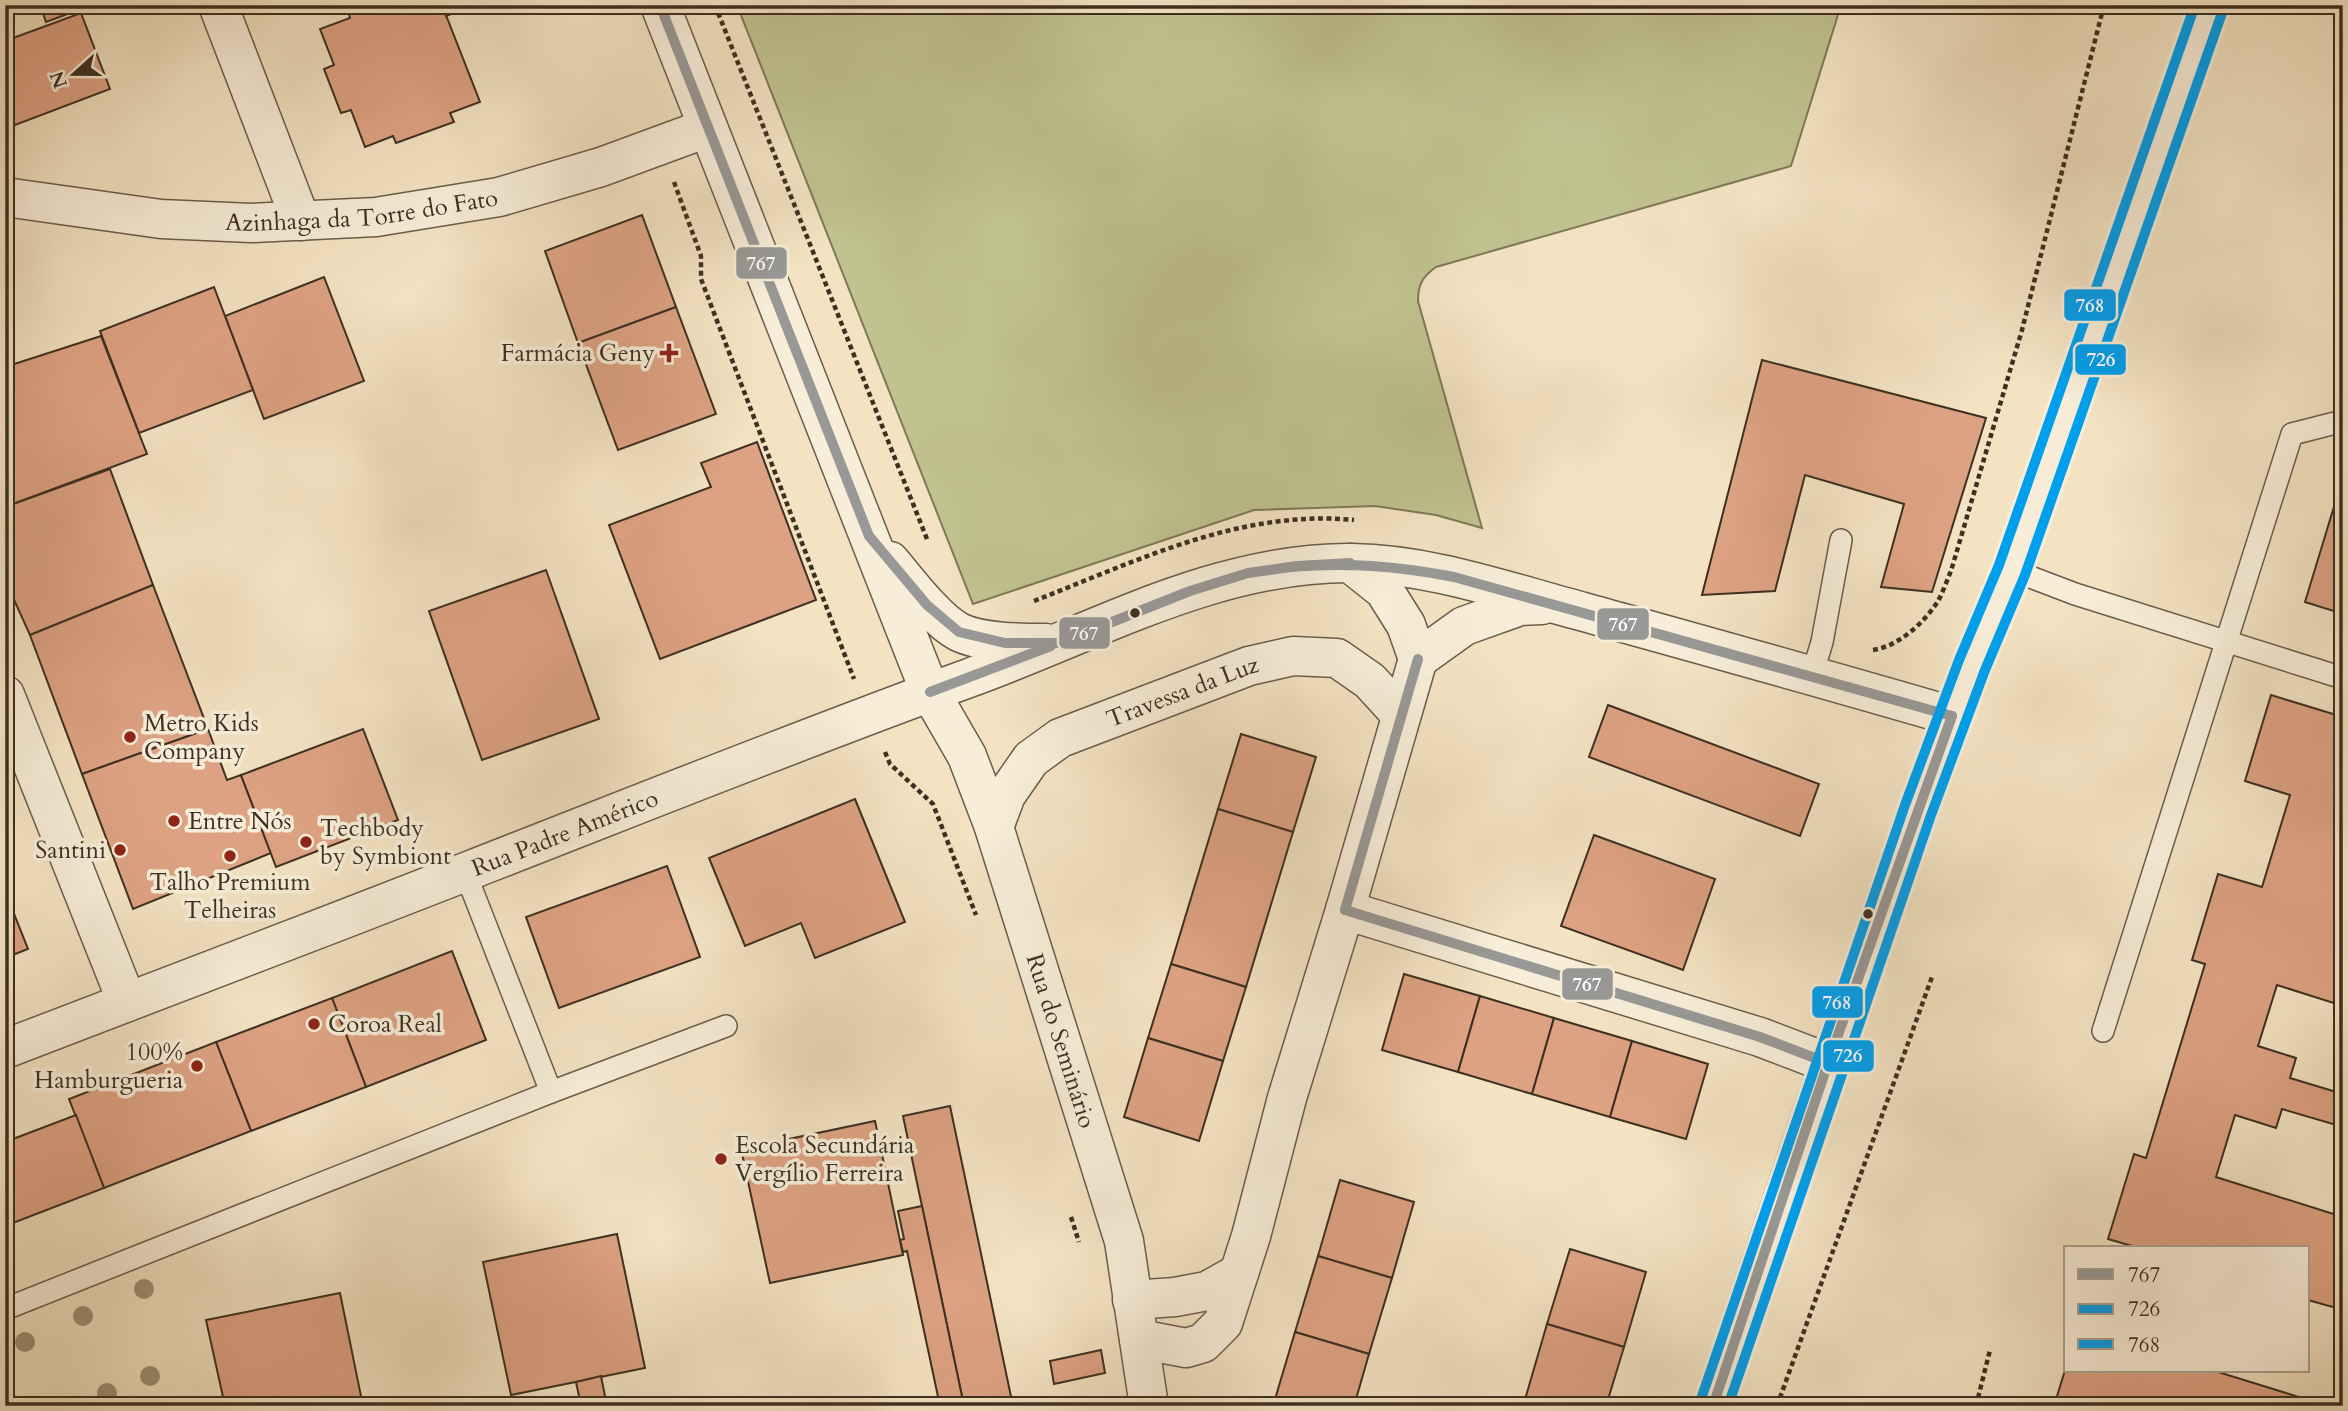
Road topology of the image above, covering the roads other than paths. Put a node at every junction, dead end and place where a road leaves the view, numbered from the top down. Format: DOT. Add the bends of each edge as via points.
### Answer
graph roads {
  1 [pos="218,5"];
  2 [pos="660,5"];
  3 [pos="2210,5"];
  4 [pos="707,128"];
  5 [pos="5,197"];
  6 [pos="301,221"];
  7 [pos="2343,421"];
  8 [pos="869,536"];
  9 [pos="1841,540"];
  10 [pos="1350,563"];
  11 [pos="2012,570"];
  12 [pos="1554,604"];
  13 [pos="2226,642"];
  14 [pos="1059,643"];
  15 [pos="1418,659"];
  16 [pos="1817,659"];
  17 [pos="2343,678"];
  18 [pos="930,692"];
  19 [pos="5,695"];
  20 [pos="1401,715"];
  21 [pos="1952,716"];
  22 [pos="994,827"];
  23 [pos="465,872"];
  24 [pos="1345,910"];
  25 [pos="127,1002"];
  26 [pos="726,1026"];
  27 [pos="2103,1031"];
  28 [pos="5,1049"];
  29 [pos="1828,1063"];
  30 [pos="551,1092"];
  31 [pos="1240,1273"];
  32 [pos="1132,1300"];
  33 [pos="5,1309"];
  34 [pos="1139,1339"];
  35 [pos="1149,1406"];
  36 [pos="1713,1406"];
  1 -- 6 [label="street"];
  2 -- 4 [label="street, Rua do Seminário"];
  3 -- 11 [label="street"];
  4 -- 6 [label="street, Azinhaga da Torre do Fato" via="601,167 499,197 376,217"];
  4 -- 8 [label="street, Rua do Seminário"];
  5 -- 6 [label="street, Azinhaga da Torre do Fato" via="161,219"];
  7 -- 13 [label="lane" via="2292,434"];
  8 -- 14 [label="street" via="927,605 959,632 1005,643"];
  8 -- 18 [label="street, Rua do Seminário"];
  9 -- 16 [label="lane"];
  10 -- 12 [label="street" via="1402,566"];
  10 -- 14 [label="street" via="1248,573"];
  10 -- 15 [label="street" via="1384,590 1406,625"];
  11 -- 13 [label="lane"];
  11 -- 21 [label="street"];
  12 -- 15 [label="street" via="1520,606 1464,626"];
  12 -- 16 [label="street"];
  13 -- 17 [label="lane"];
  13 -- 27 [label="lane"];
  14 -- 18 [label="street"];
  15 -- 20 [label="street"];
  16 -- 21 [label="street"];
  18 -- 22 [label="street, Rua do Seminário" via="967,756"];
  18 -- 23 [label="street, Rua Padre Américo"];
  19 -- 25 [label="street"];
  20 -- 22 [label="street, Travessa da Luz" via="1370,681 1337,658 1293,656 1249,666 1060,738 1031,759 1006,795"];
  20 -- 24 [label="street"];
  21 -- 29 [label="street"];
  22 -- 32 [label="street, Rua do Seminário" via="1124,1241"];
  23 -- 25 [label="street, Rua Padre Américo"];
  23 -- 30 [label="lane"];
  24 -- 29 [label="street" via="1760,1037"];
  24 -- 31 [label="street"];
  25 -- 28 [label="street, Rua Padre Américo"];
  26 -- 30 [label="lane"];
  29 -- 36 [label="street"];
  30 -- 33 [label="lane"];
  31 -- 32 [label="street" via="1207,1292"];
  31 -- 34 [label="street" via="1223,1323 1203,1343 1186,1348"];
  32 -- 34 [label="street, Rua do Seminário"];
  34 -- 35 [label="street, Rua do Seminário"];
}
